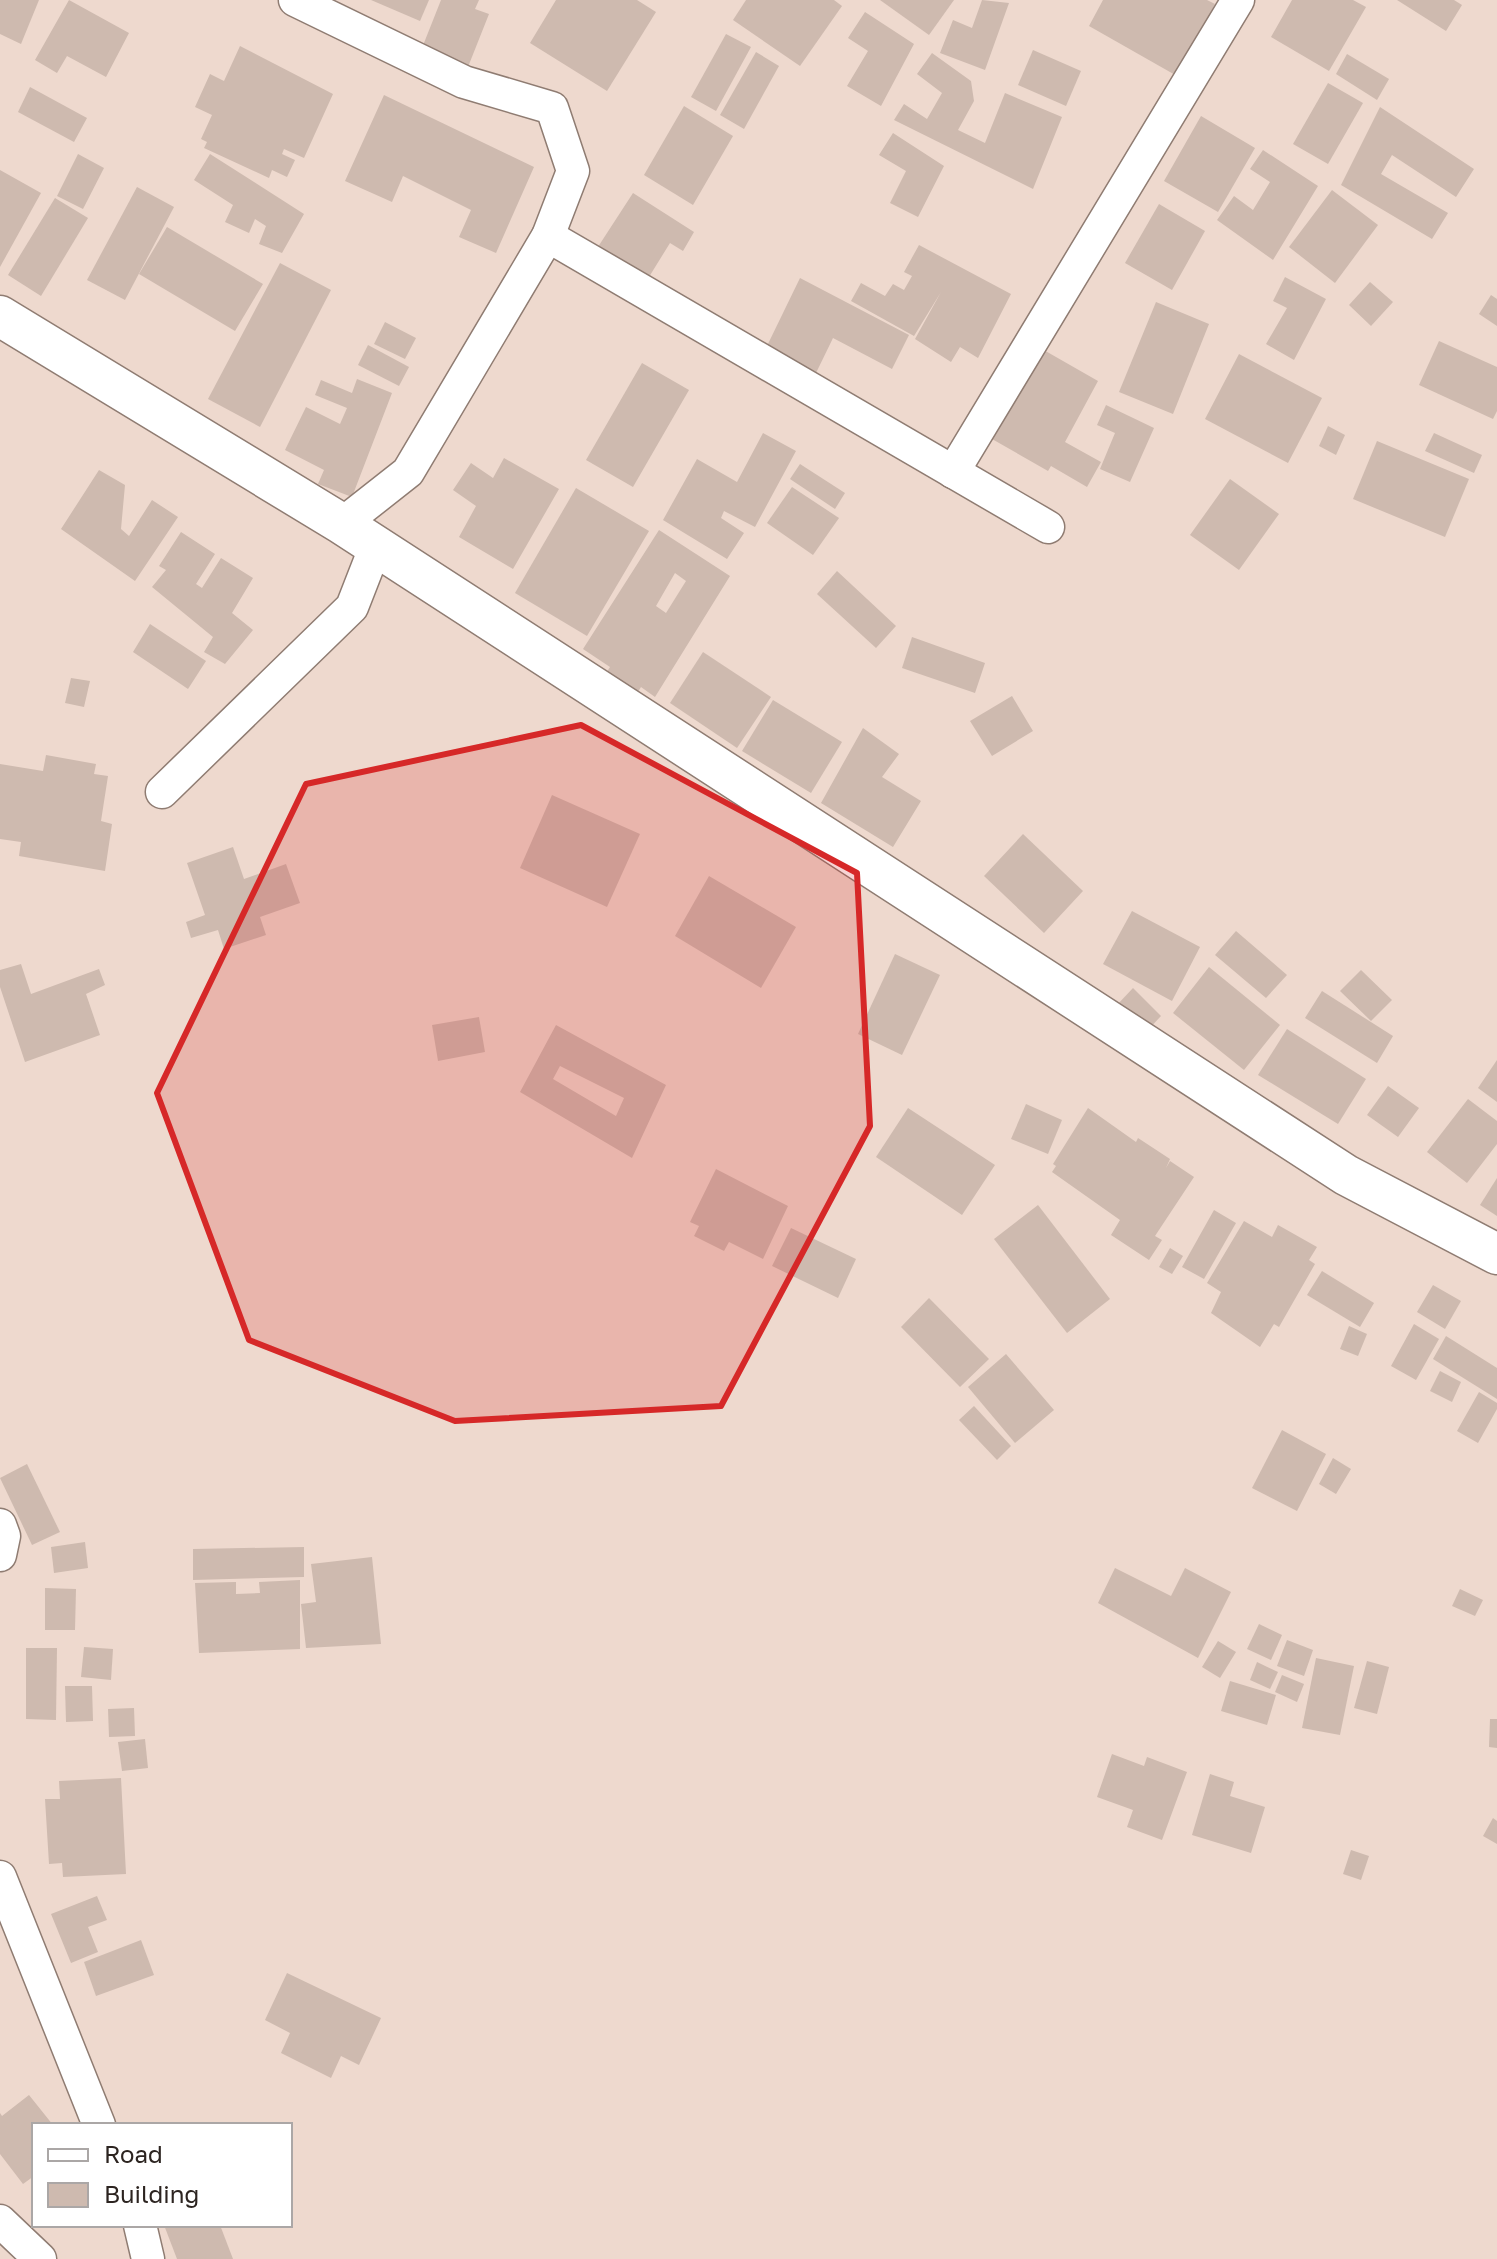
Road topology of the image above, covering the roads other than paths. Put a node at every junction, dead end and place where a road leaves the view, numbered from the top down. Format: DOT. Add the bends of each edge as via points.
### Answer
graph roads {
  1 [pos="295,0"];
  2 [pos="1238,0"];
  3 [pos="548,236"];
  4 [pos="0,316"];
  5 [pos="953,472"];
  6 [pos="342,524"];
  7 [pos="1048,527"];
  8 [pos="375,548"];
  9 [pos="162,792"];
  10 [pos="1497,1254"];
  11 [pos="0,1525"];
  12 [pos="0,1555"];
  13 [pos="0,1877"];
  14 [pos="98,2123"];
  15 [pos="0,2221"];
  16 [pos="140,2227"];
  17 [pos="40,2259"];
  18 [pos="148,2259"];
  1 -- 3 [label="street" via="464,82 552,108 573,171"];
  2 -- 5 [label="street"];
  3 -- 5 [label="street"];
  3 -- 6 [label="street" via="408,472"];
  4 -- 6 [label="street"];
  5 -- 7 [label="street"];
  6 -- 8 [label="street"];
  8 -- 9 [label="street" via="352,607"];
  8 -- 10 [label="street" via="1346,1175"];
  11 -- 12 [label="street"];
  13 -- 14 [label="street"];
  15 -- 17 [label="street"];
  16 -- 18 [label="street"];
}
